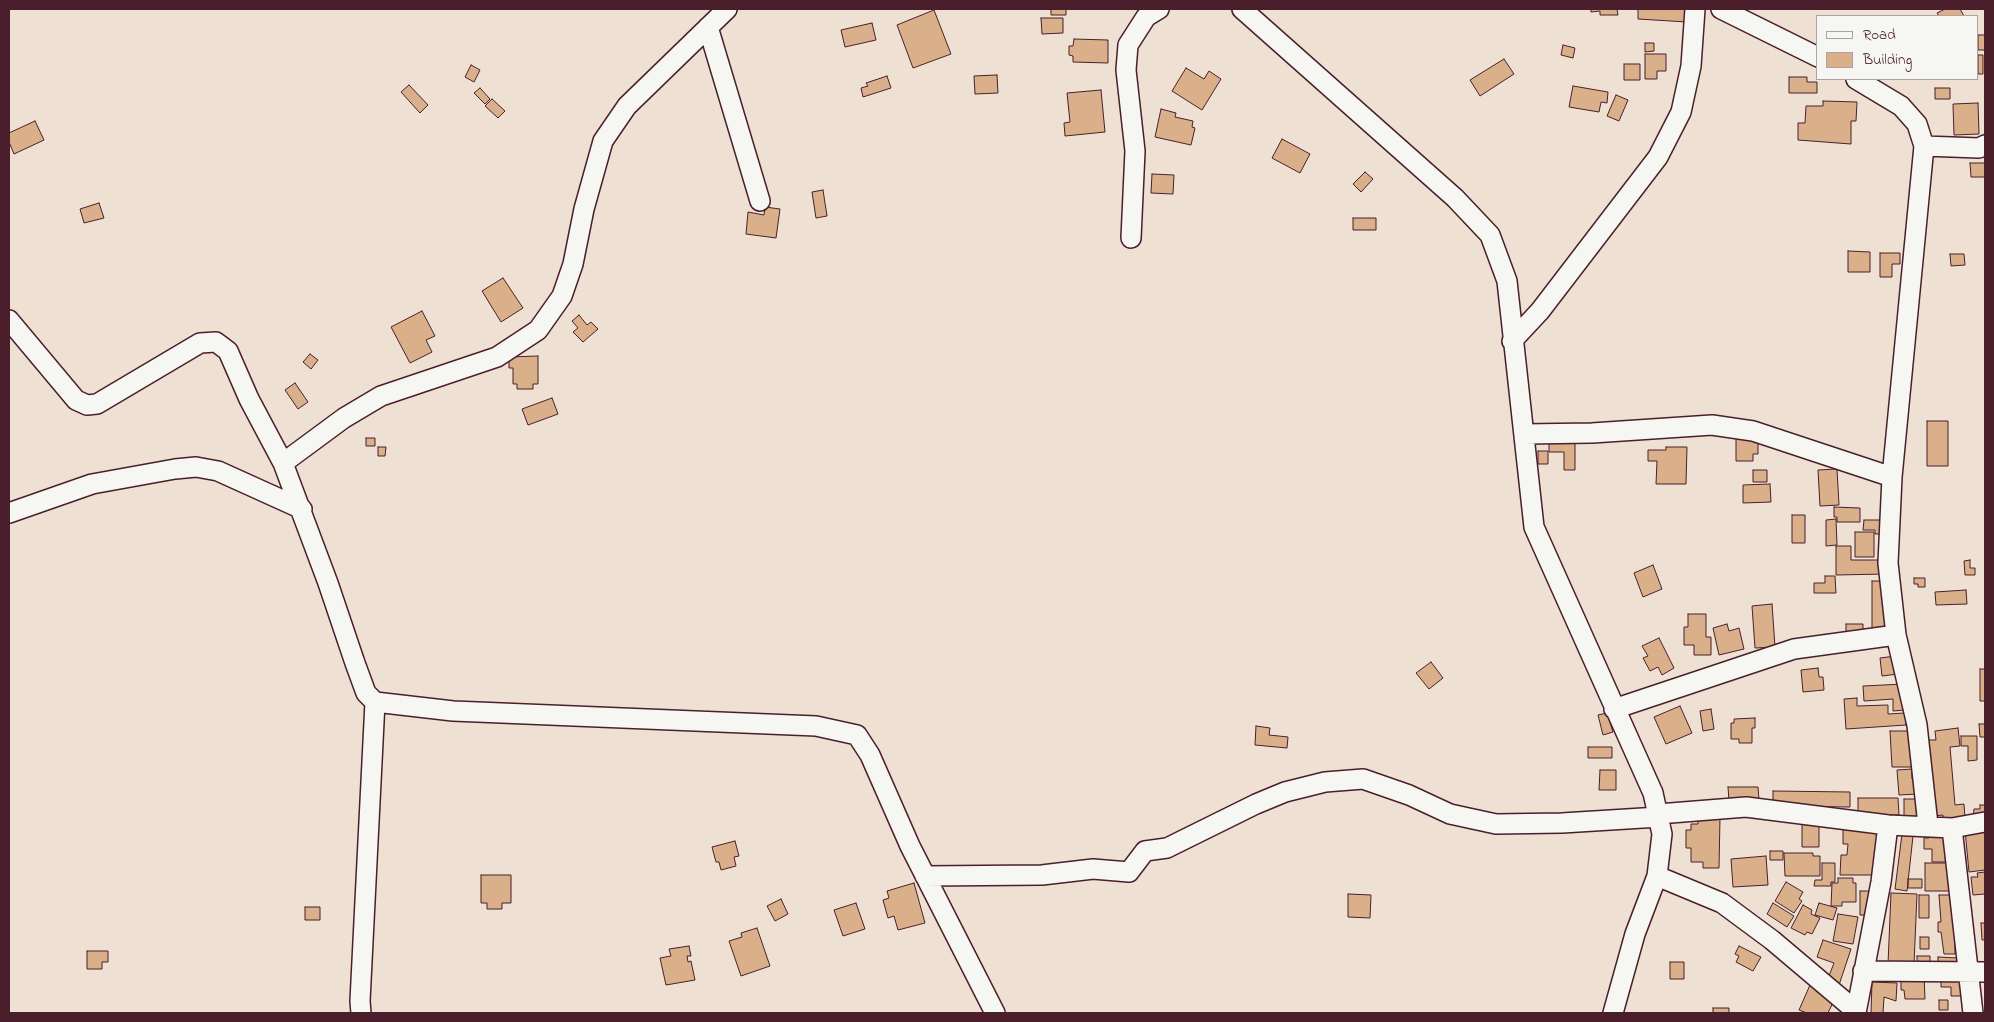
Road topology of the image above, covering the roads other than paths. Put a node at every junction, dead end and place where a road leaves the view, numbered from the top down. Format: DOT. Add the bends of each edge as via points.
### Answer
graph roads {
  1 [pos="727,9"];
  2 [pos="1159,9"];
  3 [pos="1242,9"];
  4 [pos="1695,9"];
  5 [pos="1721,9"];
  6 [pos="708,27"];
  7 [pos="1816,56"];
  8 [pos="1858,80"];
  9 [pos="1924,146"];
  10 [pos="1985,146"];
  11 [pos="760,201"];
  12 [pos="1131,238"];
  13 [pos="9,320"];
  14 [pos="1512,341"];
  15 [pos="1525,434"];
  16 [pos="283,463"];
  17 [pos="1892,477"];
  18 [pos="302,510"];
  19 [pos="9,513"];
  20 [pos="1896,635"];
  21 [pos="375,702"];
  22 [pos="1614,709"];
  23 [pos="1658,815"];
  24 [pos="1985,822"];
  25 [pos="1888,825"];
  26 [pos="1928,825"];
  27 [pos="1952,828"];
  28 [pos="925,876"];
  29 [pos="1657,876"];
  30 [pos="1863,971"];
  31 [pos="1976,972"];
  32 [pos="1856,1012"];
  33 [pos="361,1013"];
  34 [pos="995,1013"];
  35 [pos="1613,1013"];
  36 [pos="1973,1013"];
  1 -- 6 [label="street"];
  2 -- 12 [label="street" via="1146,17 1128,45 1126,70 1135,151"];
  3 -- 14 [label="street" via="1455,198 1490,235 1507,281"];
  4 -- 14 [label="street" via="1690,66 1681,112 1658,157 1540,311"];
  5 -- 7 [label="street"];
  6 -- 11 [label="street"];
  6 -- 16 [label="street" via="626,106 603,141 562,296 538,330 497,357 381,396 344,418"];
  8 -- 9 [label="street" via="1901,106 1917,124"];
  9 -- 10 [label="street"];
  9 -- 17 [label="street"];
  13 -- 16 [label="street" via="76,400 87,405 97,404 200,343 216,342 228,351"];
  14 -- 15 [label="street"];
  15 -- 17 [label="street" via="1712,425 1761,434"];
  15 -- 22 [label="street" via="1534,527"];
  16 -- 18 [label="street"];
  17 -- 20 [label="street" via="1888,563"];
  18 -- 19 [label="street" via="218,471 196,467 92,484"];
  18 -- 21 [label="street" via="366,693"];
  20 -- 22 [label="street" via="1794,649"];
  20 -- 26 [label="street" via="1917,725"];
  21 -- 28 [label="street" via="453,711 816,726 849,732 860,738 870,755"];
  21 -- 33 [label="street"];
  22 -- 23 [label="street" via="1653,793"];
  23 -- 25 [label="street" via="1746,807"];
  23 -- 28 [label="street" via="1562,823 1496,824 1450,814 1409,794 1363,780 1325,782 1256,804 1167,848 1145,851 1129,872 1093,869 1042,875"];
  23 -- 29 [label="street" via="1662,834"];
  24 -- 27 [label="street"];
  25 -- 26 [label="street"];
  25 -- 30 [label="street" via="1881,882"];
  26 -- 27 [label="street"];
  27 -- 31 [label="street"];
  28 -- 34 [label="street"];
  29 -- 32 [label="street" via="1722,903 1772,940"];
  29 -- 35 [label="street" via="1635,934"];
  30 -- 31 [label="street"];
  30 -- 32 [label="street"];
  31 -- 36 [label="street"];
}
